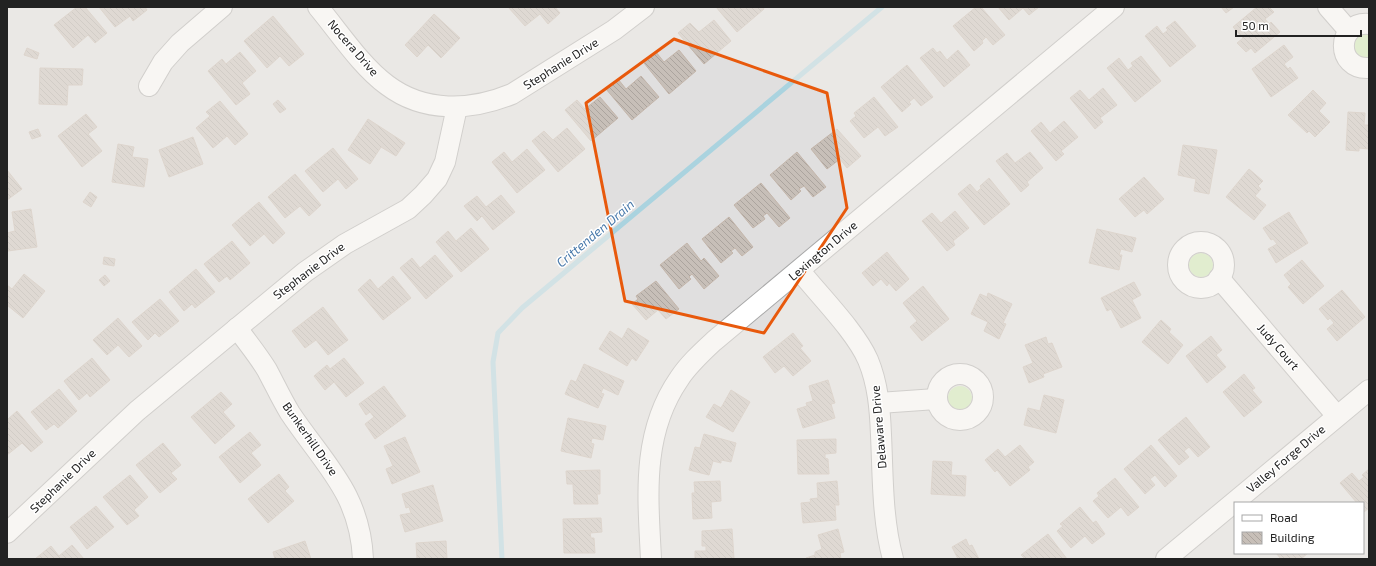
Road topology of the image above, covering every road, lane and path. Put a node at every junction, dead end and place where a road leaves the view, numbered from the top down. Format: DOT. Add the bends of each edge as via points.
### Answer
graph roads {
  1 [pos="222,7"];
  2 [pos="318,7"];
  3 [pos="644,7"];
  4 [pos="1114,7"];
  5 [pos="1328,7"];
  6 [pos="1369,24"];
  7 [pos="1348,31"];
  8 [pos="1369,68"];
  9 [pos="149,86"];
  10 [pos="457,107"];
  11 [pos="800,271"];
  12 [pos="1219,278"];
  13 [pos="237,328"];
  14 [pos="1369,390"];
  15 [pos="936,399"];
  16 [pos="879,402"];
  17 [pos="1337,416"];
  18 [pos="1234,502"];
  19 [pos="1234,502"];
  20 [pos="7,533"];
  21 [pos="363,559"];
  22 [pos="651,559"];
  23 [pos="893,559"];
  24 [pos="1166,559"];
  1 -- 9 [label="street" via="180,43 163,62"];
  2 -- 10 [label="street, Nocera Drive" via="371,71 386,84 404,96 422,102"];
  3 -- 10 [label="street, Stephanie Drive" via="614,30 512,94 494,102"];
  4 -- 11 [label="street, Lexington Drive"];
  5 -- 7 [label="street"];
  6 -- 7 [label="street" via="1360,24"];
  7 -- 8 [label="street" via="1343,44 1346,58 1357,67"];
  10 -- 13 [label="street, Stephanie Drive" via="445,162 437,179 424,195 408,209 326,256"];
  11 -- 16 [label="street, Delaware Drive" via="856,339 868,359 876,381"];
  11 -- 22 [label="street, Lexington Drive" via="714,341 679,379 667,399 657,420 648,472"];
  12 -- 17 [label="street, Judy Court"];
  13 -- 20 [label="street, Stephanie Drive" via="137,411"];
  13 -- 21 [label="street, Bunkerhill Drive" via="256,353 293,418 344,488 358,529"];
  14 -- 17 [label="street, Valley Forge Drive"];
  15 -- 16 [label="street"];
  16 -- 23 [label="street, Delaware Drive" via="886,522"];
  17 -- 18 [label="street, Valley Forge Drive"];
  19 -- 24 [label="street, Valley Forge Drive"];
}
